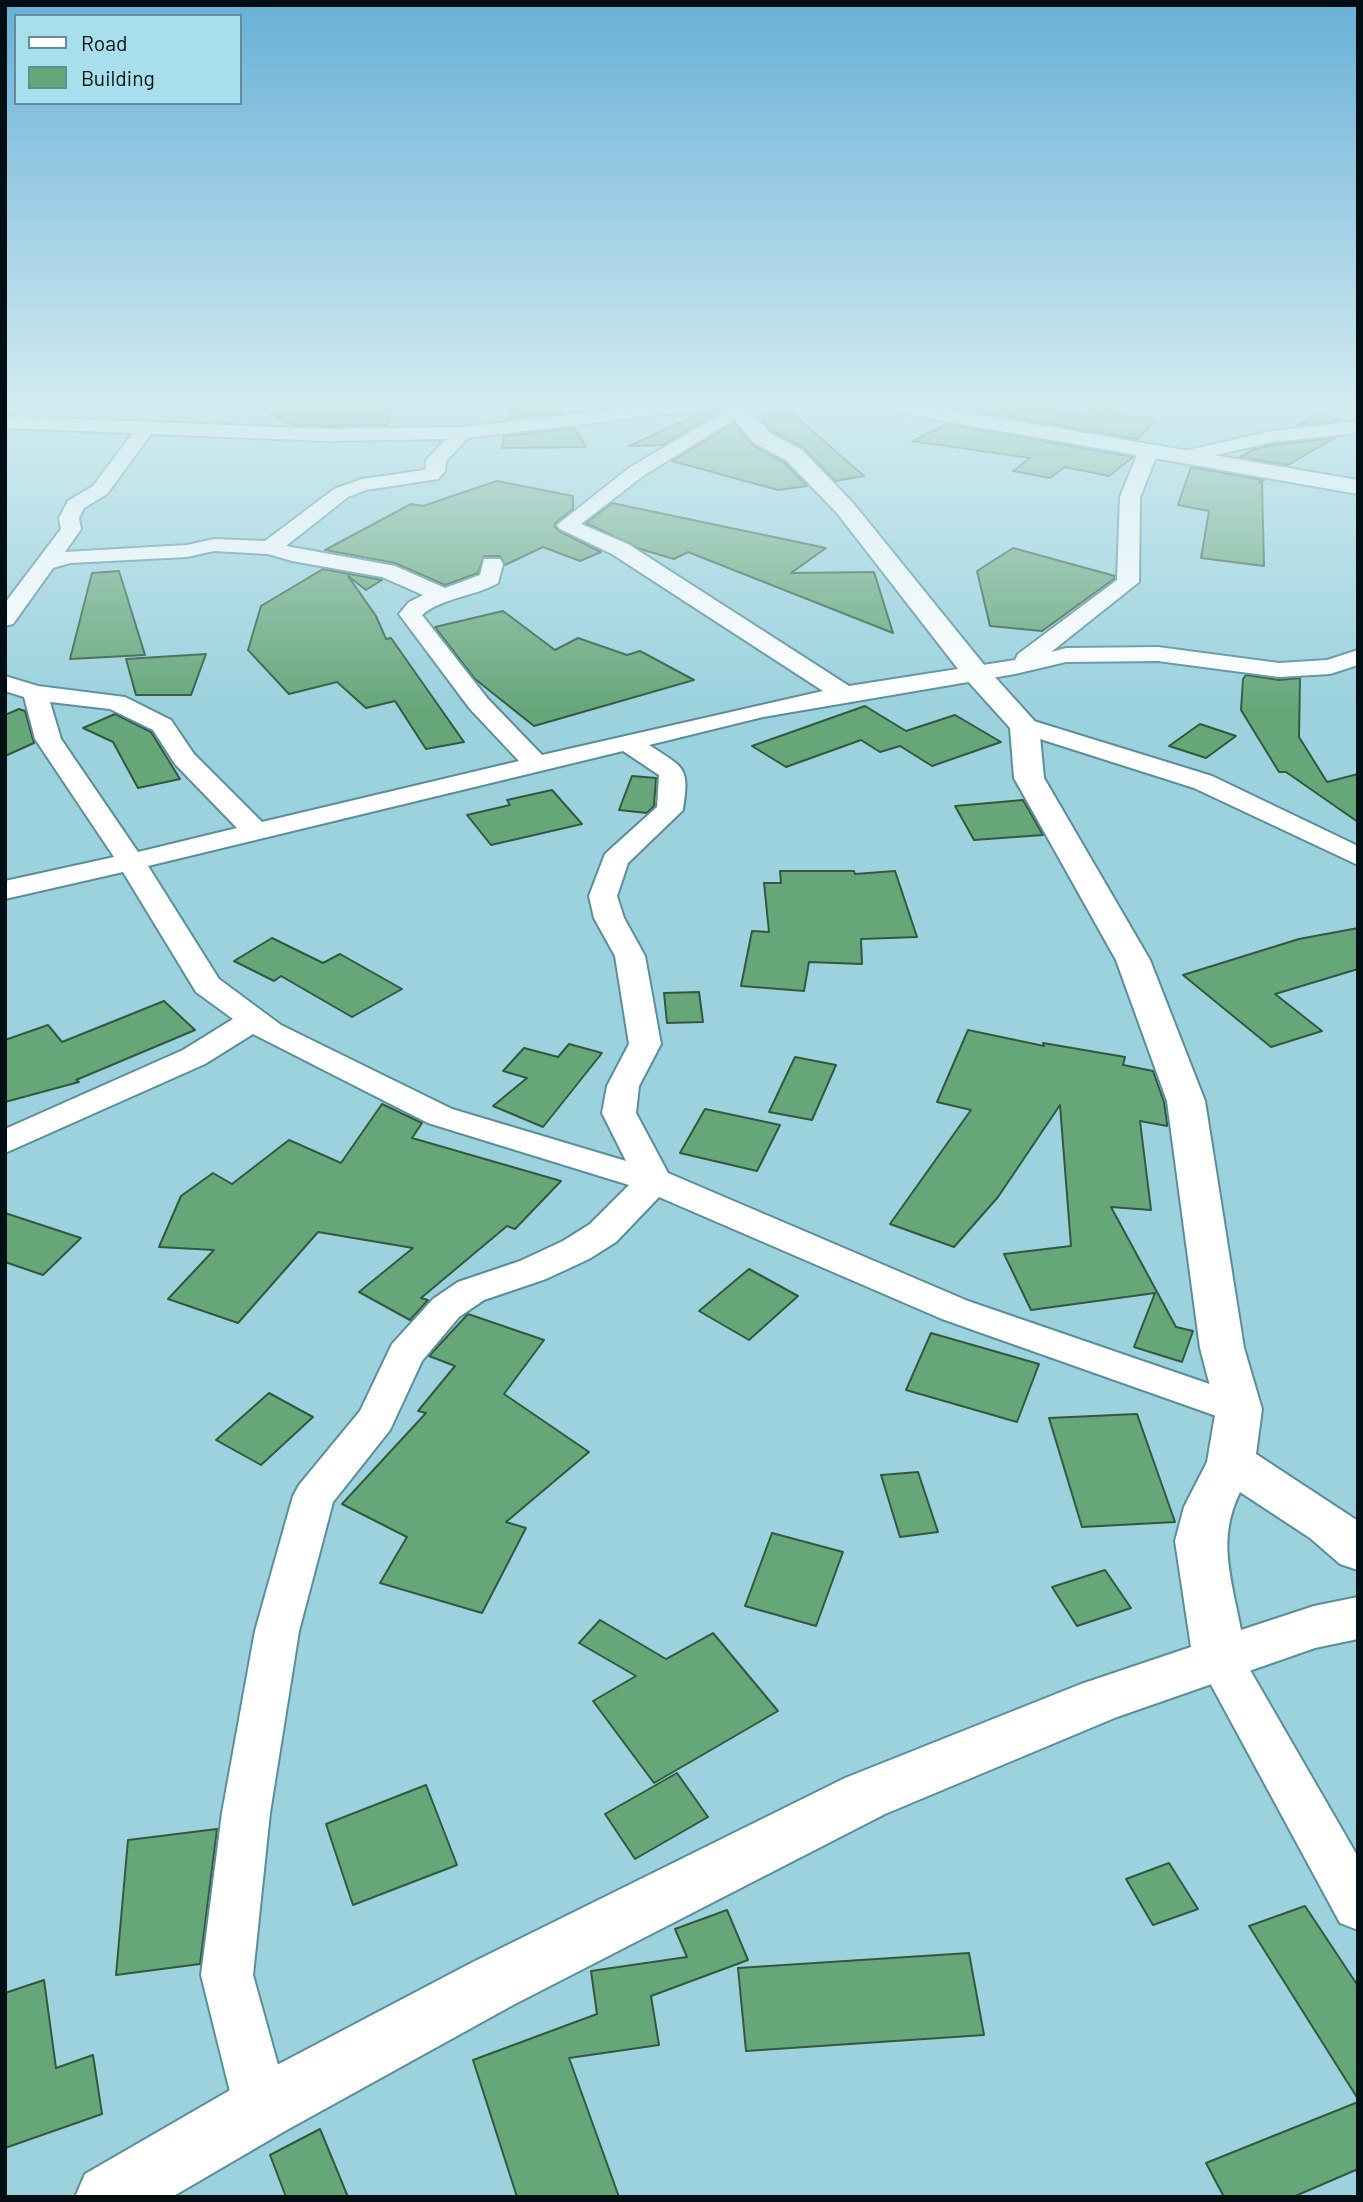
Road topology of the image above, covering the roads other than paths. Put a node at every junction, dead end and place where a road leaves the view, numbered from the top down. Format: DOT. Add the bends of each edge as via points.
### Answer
graph roads {
  1 [pos="77,504"];
  2 [pos="327,504"];
  3 [pos="595,504"];
  4 [pos="841,504"];
  5 [pos="1130,504"];
  6 [pos="270,548"];
  7 [pos="44,564"];
  8 [pos="492,564"];
  9 [pos="444,596"];
  10 [pos="5,619"];
  11 [pos="1358,657"];
  12 [pos="1015,667"];
  13 [pos="975,673"];
  14 [pos="5,683"];
  15 [pos="35,693"];
  16 [pos="845,694"];
  17 [pos="1024,726"];
  18 [pos="628,743"];
  19 [pos="538,766"];
  20 [pos="256,832"];
  21 [pos="1358,857"];
  22 [pos="131,862"];
  23 [pos="5,890"];
  24 [pos="253,1020"];
  25 [pos="5,1142"];
  26 [pos="654,1181"];
  27 [pos="1239,1409"];
  28 [pos="1231,1462"];
  29 [pos="1358,1550"];
  30 [pos="1358,1618"];
  31 [pos="1219,1657"];
  32 [pos="1358,1906"];
  33 [pos="262,2108"];
  34 [pos="108,2197"];
  1 -- 7 [label="street" via="69,518 71,529"];
  2 -- 6 [label="street"];
  3 -- 16 [label="street" via="567,525 620,549"];
  4 -- 13 [label="street"];
  5 -- 12 [label="street" via="1128,582"];
  6 -- 7 [label="street" via="214,545 187,551 69,557"];
  6 -- 9 [label="street" via="387,571"];
  7 -- 10 [label="street"];
  8 -- 9 [label="street" via="490,578 480,585"];
  9 -- 19 [label="street" via="410,614 479,704"];
  11 -- 12 [label="street" via="1307,670 1244,668 1133,653 1066,655"];
  12 -- 13 [label="street"];
  13 -- 16 [label="street"];
  13 -- 17 [label="street"];
  14 -- 15 [label="street"];
  15 -- 20 [label="street" via="116,702 162,725 184,759"];
  15 -- 22 [label="street" via="48,739"];
  16 -- 18 [label="street"];
  17 -- 21 [label="street" via="1203,782"];
  17 -- 27 [label="street" via="1029,778 1133,960 1186,1101 1222,1348"];
  18 -- 19 [label="street"];
  18 -- 26 [label="street" via="672,772 670,810 615,860 603,896 609,918 630,956 645,1044 623,1087 619,1114"];
  19 -- 20 [label="street"];
  20 -- 22 [label="street"];
  22 -- 23 [label="street"];
  22 -- 24 [label="street" via="207,985"];
  24 -- 25 [label="street" via="194,1057"];
  24 -- 26 [label="street" via="440,1116"];
  26 -- 27 [label="street" via="955,1310"];
  26 -- 33 [label="street" via="603,1233 576,1250 471,1291 446,1308 406,1354 376,1419 314,1496 277,1631 246,1812 227,1975"];
  27 -- 28 [label="street"];
  28 -- 29 [label="street" via="1327,1524"];
  28 -- 31 [label="street" via="1208,1507 1200,1541"];
  30 -- 31 [label="street"];
  31 -- 32 [label="street"];
  31 -- 33 [label="street" via="865,1796 492,1984"];
  33 -- 34 [label="street"];
}
